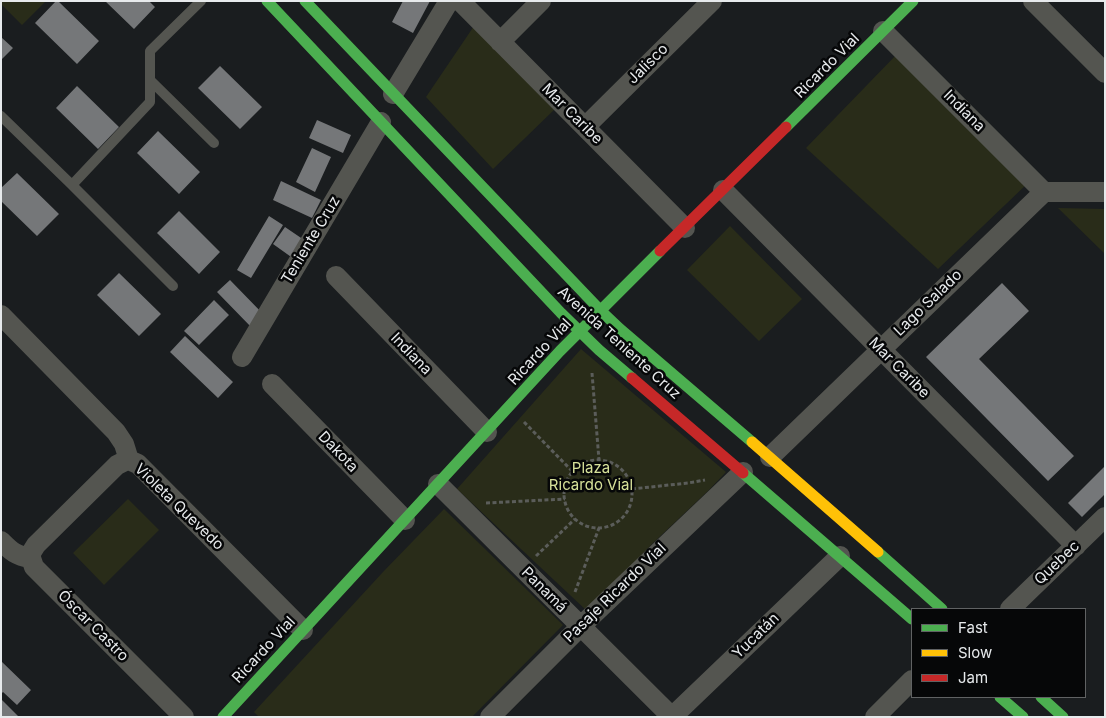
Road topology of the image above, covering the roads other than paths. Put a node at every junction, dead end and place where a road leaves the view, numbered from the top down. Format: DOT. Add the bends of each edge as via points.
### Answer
graph roads {
  1 [pos="200,1"];
  2 [pos="267,1"];
  3 [pos="448,1"];
  4 [pos="460,1"];
  5 [pos="541,1"];
  6 [pos="712,1"];
  7 [pos="913,1"];
  8 [pos="1034,1"];
  9 [pos="300,12"];
  10 [pos="883,31"];
  11 [pos="500,42"];
  12 [pos="1105,73"];
  13 [pos="150,80"];
  14 [pos="393,94"];
  15 [pos="1,116"];
  16 [pos="381,122"];
  17 [pos="584,127"];
  18 [pos="214,143"];
  19 [pos="72,185"];
  20 [pos="723,190"];
  21 [pos="1044,192"];
  22 [pos="1105,192"];
  23 [pos="685,228"];
  24 [pos="336,276"];
  25 [pos="173,286"];
  26 [pos="600,311"];
  27 [pos="1,315"];
  28 [pos="580,331"];
  29 [pos="881,349"];
  30 [pos="242,357"];
  31 [pos="272,384"];
  32 [pos="487,432"];
  33 [pos="770,457"];
  34 [pos="130,460"];
  35 [pos="743,472"];
  36 [pos="438,484"];
  37 [pos="1105,517"];
  38 [pos="404,520"];
  39 [pos="1,541"];
  40 [pos="1076,546"];
  41 [pos="840,556"];
  42 [pos="30,558"];
  43 [pos="941,608"];
  44 [pos="1011,608"];
  45 [pos="911,618"];
  46 [pos="574,619"];
  47 [pos="303,630"];
  48 [pos="911,681"];
  49 [pos="1001,698"];
  50 [pos="1041,698"];
  51 [pos="184,717"];
  52 [pos="223,717"];
  53 [pos="490,717"];
  54 [pos="672,717"];
  55 [pos="875,717"];
  56 [pos="1023,717"];
  57 [pos="1063,717"];
  1 -- 13 [label="lane" via="150,52"];
  2 -- 9 [label="main road, Avenida Teniente Cruz"];
  3 -- 14 [label="street"];
  4 -- 11 [label="street, Mar Caribe"];
  5 -- 11 [label="street"];
  6 -- 17 [label="street, Jalisco"];
  7 -- 10 [label="main road, Ricardo Vial"];
  8 -- 12 [label="street"];
  9 -- 14 [label="main road, Avenida Teniente Cruz"];
  9 -- 16 [label="main road, Avenida Teniente Cruz"];
  10 -- 20 [label="main road, Ricardo Vial"];
  10 -- 21 [label="street, Indiana"];
  11 -- 17 [label="street, Mar Caribe"];
  13 -- 18 [label="lane"];
  13 -- 19 [label="lane" via="150,102"];
  14 -- 26 [label="main road, Avenida Teniente Cruz"];
  15 -- 19 [label="lane"];
  16 -- 28 [label="main road, Avenida Teniente Cruz"];
  16 -- 30 [label="street, Teniente Cruz"];
  17 -- 23 [label="street, Mar Caribe"];
  19 -- 25 [label="lane"];
  20 -- 23 [label="main road, Ricardo Vial"];
  20 -- 29 [label="street, Mar Caribe"];
  21 -- 22 [label="street"];
  21 -- 29 [label="street, Lago Salado"];
  23 -- 26 [label="main road, Ricardo Vial"];
  24 -- 32 [label="street, Indiana"];
  26 -- 28 [label="main road, Ricardo Vial"];
  26 -- 33 [label="main road, Avenida Teniente Cruz"];
  27 -- 34 [label="street, Violeta Quevedo" via="116,432"];
  28 -- 32 [label="main road, Ricardo Vial"];
  28 -- 35 [label="main road, Avenida Teniente Cruz"];
  29 -- 33 [label="street, Lago Salado"];
  29 -- 40 [label="street, Mar Caribe"];
  31 -- 38 [label="street, Dakota"];
  32 -- 36 [label="main road, Ricardo Vial"];
  33 -- 43 [label="main road, Avenida Teniente Cruz"];
  34 -- 42 [label="street" via="117,465 36,545"];
  34 -- 47 [label="street, Violeta Quevedo" via="138,464"];
  35 -- 41 [label="main road, Avenida Teniente Cruz"];
  35 -- 46 [label="street, Pasaje Ricardo Vial"];
  36 -- 38 [label="main road, Ricardo Vial"];
  36 -- 46 [label="street, Panamá"];
  37 -- 40 [label="street, Quebec"];
  38 -- 47 [label="main road, Ricardo Vial"];
  39 -- 42 [label="street, Óscar Castro" via="17,555"];
  40 -- 44 [label="street, Quebec"];
  41 -- 45 [label="main road, Avenida Teniente Cruz"];
  41 -- 54 [label="street, Yucatán"];
  42 -- 51 [label="street, Óscar Castro" via="34,567"];
  46 -- 53 [label="street, Pasaje Ricardo Vial"];
  46 -- 54 [label="street, Panamá"];
  47 -- 52 [label="main road, Ricardo Vial"];
  48 -- 55 [label="street"];
  49 -- 56 [label="main road"];
  50 -- 57 [label="main road"];
}
